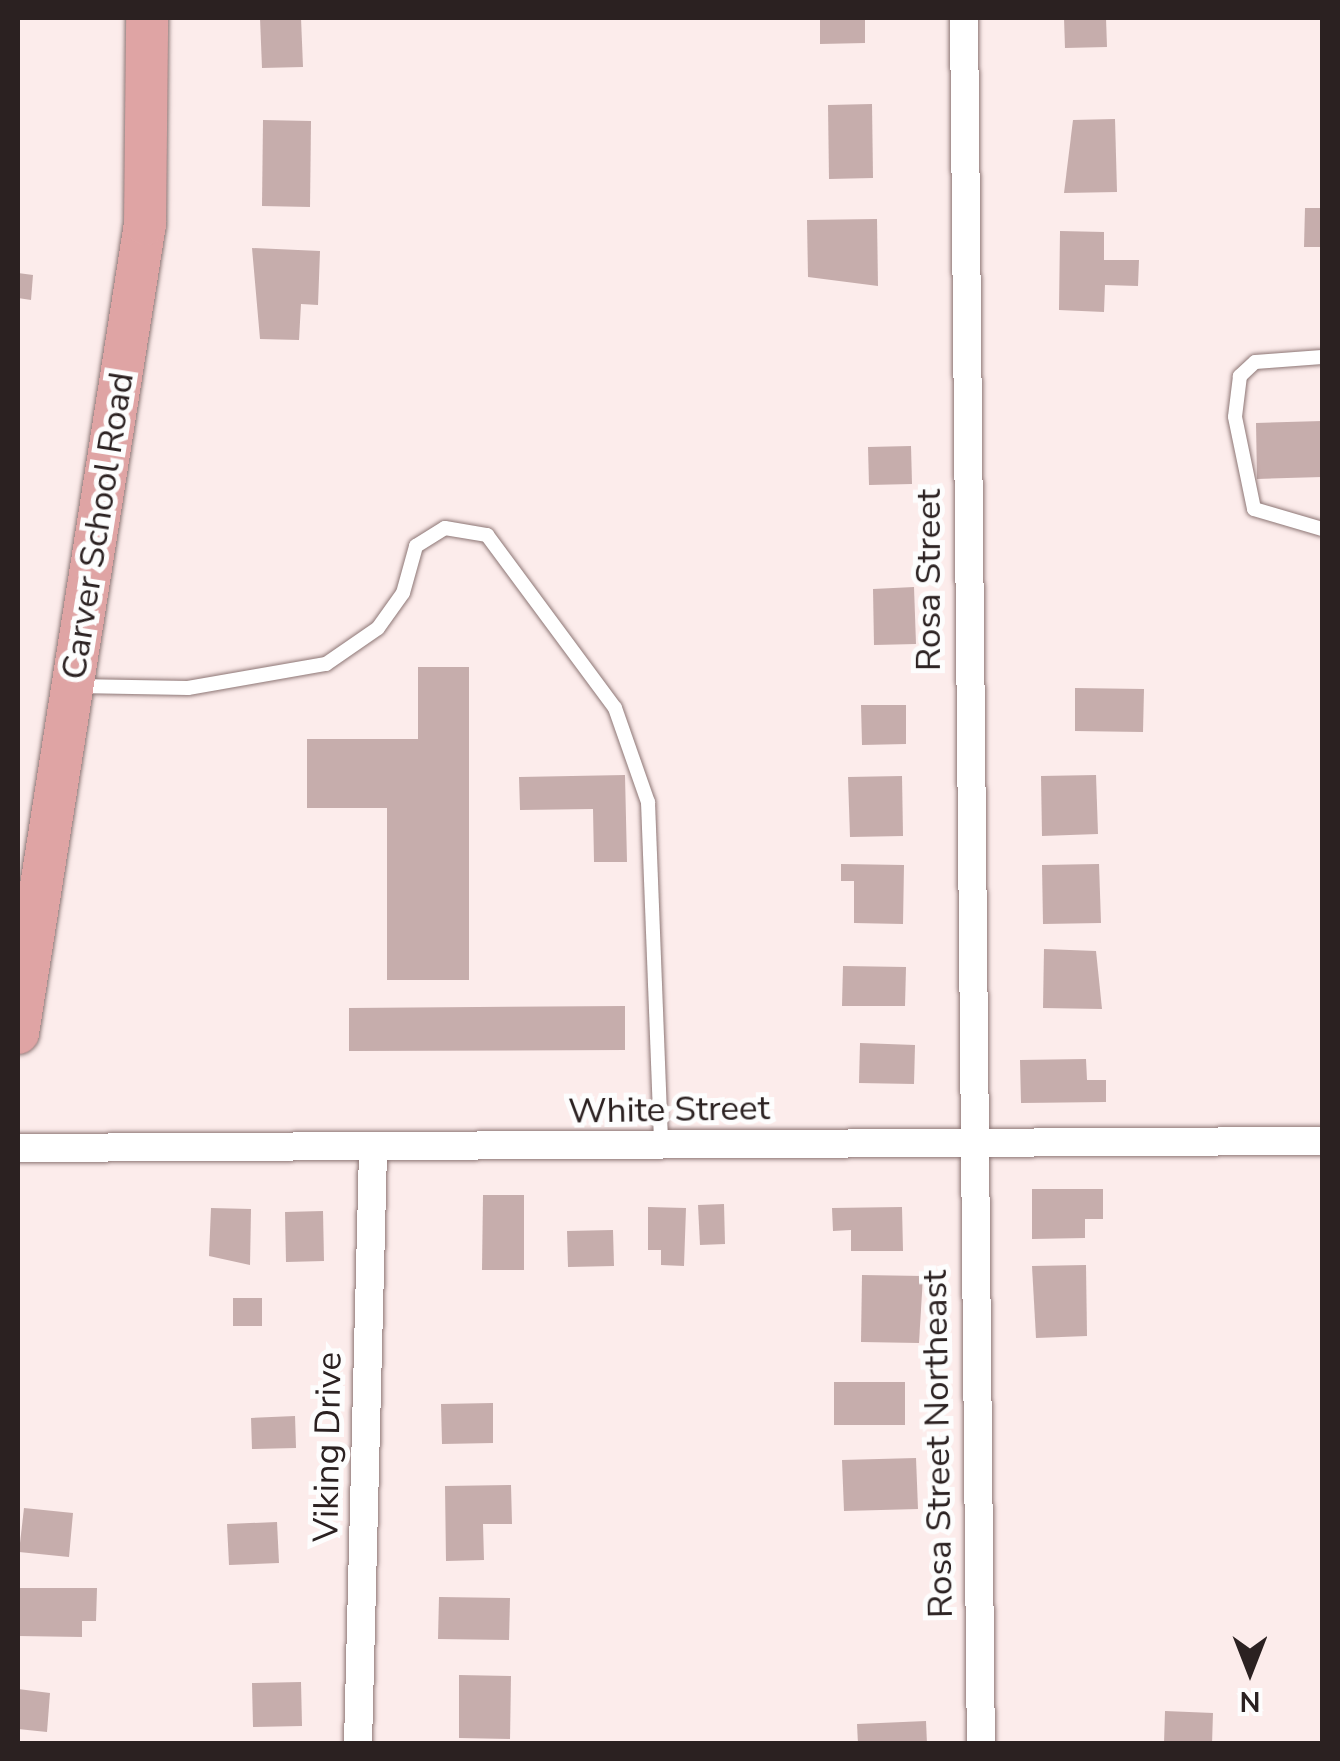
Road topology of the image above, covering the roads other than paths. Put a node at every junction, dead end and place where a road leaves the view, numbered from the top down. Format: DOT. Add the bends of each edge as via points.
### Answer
graph roads {
  1 [pos="147,18"];
  2 [pos="964,18"];
  3 [pos="1322,357"];
  4 [pos="1322,529"];
  5 [pos="73,686"];
  6 [pos="18,1033"];
  7 [pos="1322,1141"];
  8 [pos="970,1143"];
  9 [pos="661,1147"];
  10 [pos="18,1148"];
  11 [pos="373,1152"];
  12 [pos="358,1744"];
  13 [pos="981,1744"];
  1 -- 5 [label="main road, Carver School Road" via="145,224"];
  2 -- 8 [label="street, Rosa Street"];
  3 -- 4 [label="lane" via="1255,362 1240,376 1235,417 1254,509"];
  5 -- 6 [label="main road, Carver School Road"];
  5 -- 9 [label="lane" via="188,688 326,664 378,628 403,593 416,546 445,528 487,535 615,708 648,802"];
  7 -- 8 [label="street, White Street"];
  8 -- 9 [label="street, White Street"];
  8 -- 13 [label="street, Rosa Street Northeast"];
  9 -- 11 [label="street, White Street"];
  10 -- 11 [label="street, White Street"];
  11 -- 12 [label="street, Viking Drive"];
}
